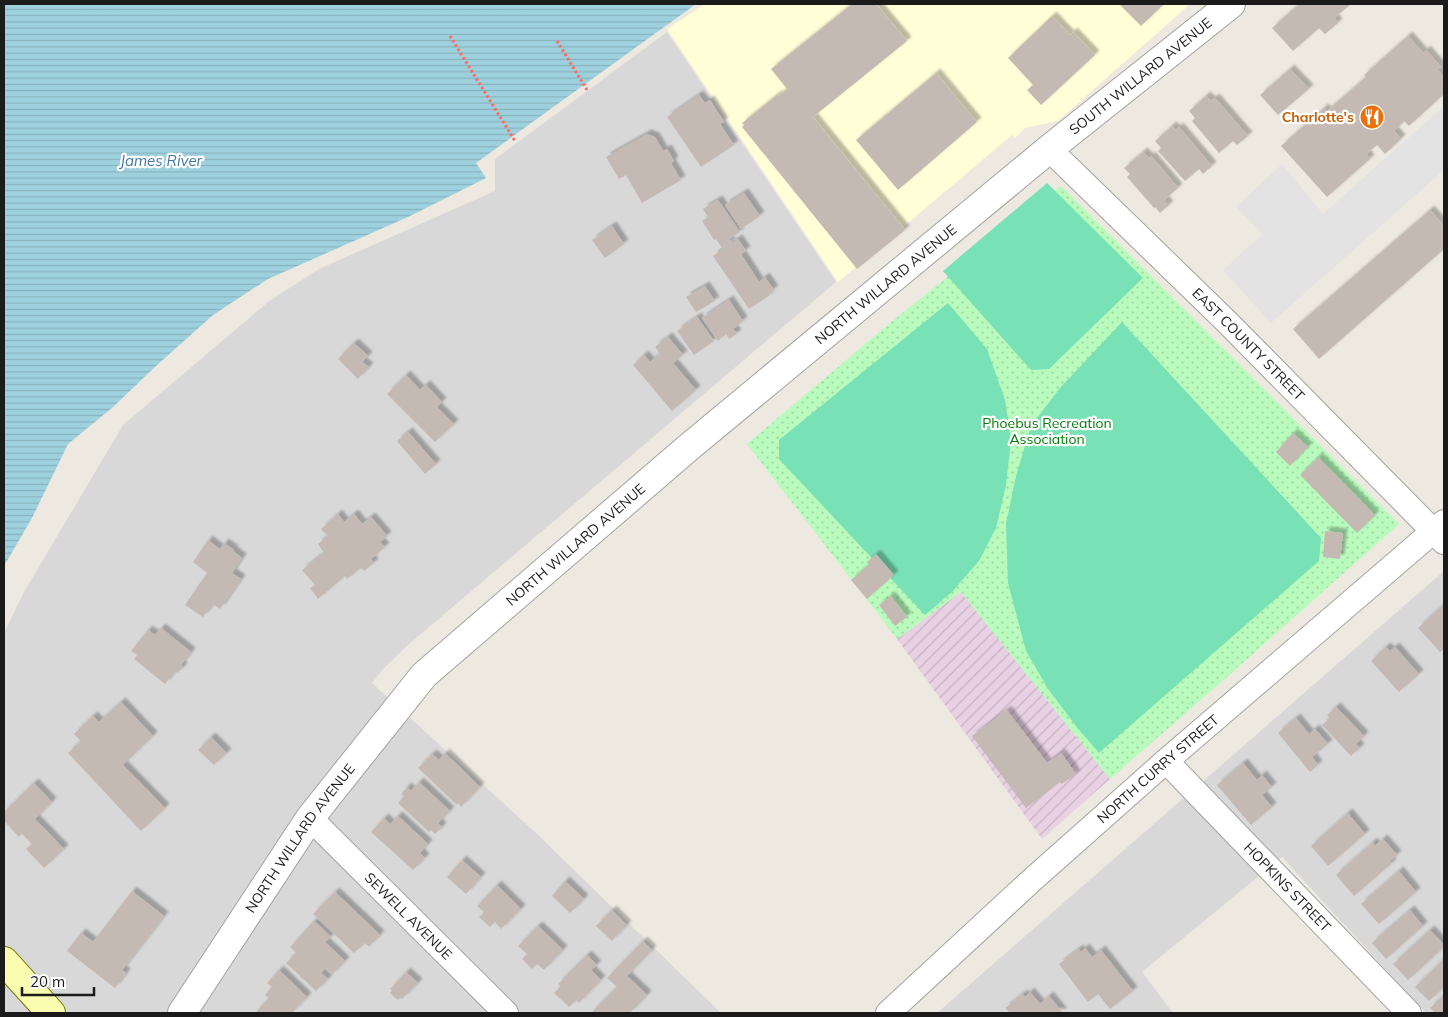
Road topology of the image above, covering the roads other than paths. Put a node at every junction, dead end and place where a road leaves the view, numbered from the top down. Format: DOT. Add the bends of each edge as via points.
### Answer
graph roads {
  1 [pos="1231,4"];
  2 [pos="1050,149"];
  3 [pos="1441,532"];
  4 [pos="1166,761"];
  5 [pos="310,818"];
  6 [pos="4,961"];
  7 [pos="51,1013"];
  8 [pos="182,1013"];
  9 [pos="506,1013"];
  10 [pos="888,1013"];
  11 [pos="1409,1013"];
  1 -- 2 [label="street, SOUTH WILLARD AVENUE"];
  2 -- 3 [label="street, EAST COUNTY STREET"];
  2 -- 5 [label="street, NORTH WILLARD AVENUE" via="688,447 424,676"];
  3 -- 4 [label="street, NORTH CURRY STREET"];
  4 -- 10 [label="street, NORTH CURRY STREET"];
  4 -- 11 [label="street, HOPKINS STREET"];
  5 -- 8 [label="street, NORTH WILLARD AVENUE"];
  5 -- 9 [label="street, SEWELL AVENUE"];
  6 -- 7 [label="main road"];
}
